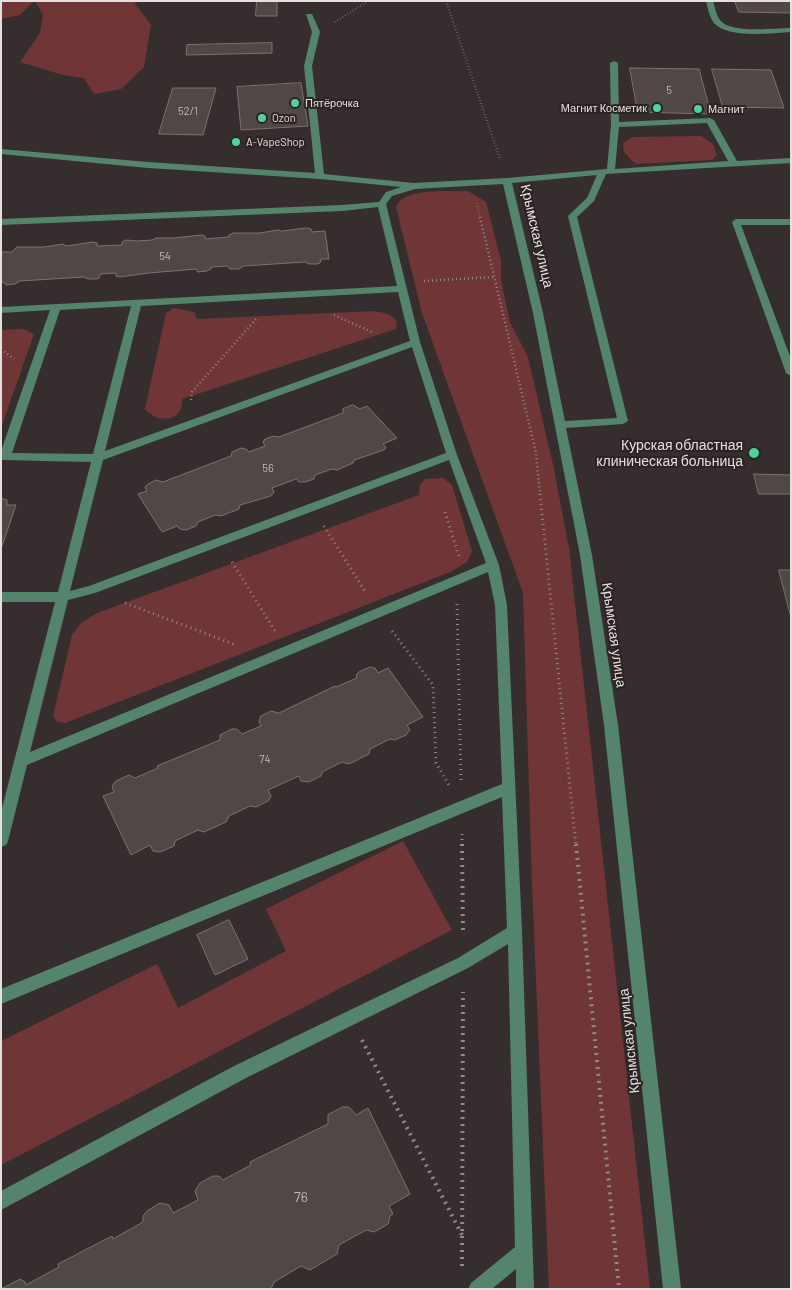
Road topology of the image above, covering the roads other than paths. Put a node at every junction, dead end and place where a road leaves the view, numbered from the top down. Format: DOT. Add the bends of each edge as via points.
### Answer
graph roads {
  1 [pos="709,1"];
  2 [pos="310,16"];
  3 [pos="791,30"];
  4 [pos="614,63"];
  5 [pos="615,126"];
  6 [pos="1,151"];
  7 [pos="791,160"];
  8 [pos="734,164"];
  9 [pos="607,172"];
  10 [pos="320,176"];
  11 [pos="507,182"];
  12 [pos="414,186"];
  13 [pos="382,204"];
  14 [pos="1,222"];
  15 [pos="791,222"];
  16 [pos="402,289"];
  17 [pos="137,303"];
  18 [pos="56,307"];
  19 [pos="1,310"];
  20 [pos="415,342"];
  21 [pos="791,373"];
  22 [pos="561,425"];
  23 [pos="452,455"];
  24 [pos="3,456"];
  25 [pos="98,458"];
  26 [pos="493,565"];
  27 [pos="1,597"];
  28 [pos="63,597"];
  29 [pos="22,761"];
  30 [pos="508,788"];
  31 [pos="1,840"];
  32 [pos="515,931"];
  33 [pos="1,997"];
  34 [pos="1,1201"];
  35 [pos="524,1251"];
  36 [pos="477,1289"];
  37 [pos="525,1289"];
  38 [pos="672,1289"];
  1 -- 3 [label="street" via="717,23 724,28"];
  2 -- 10 [label="street" via="316,32 308,66"];
  4 -- 5 [label="street"];
  5 -- 8 [label="street" via="710,120"];
  5 -- 9 [label="street"];
  6 -- 10 [label="street"];
  7 -- 8 [label="street"];
  8 -- 9 [label="street"];
  9 -- 11 [label="street"];
  9 -- 22 [label="street" via="591,199 572,216 623,421"];
  10 -- 12 [label="street"];
  11 -- 12 [label="street"];
  11 -- 22 [label="street, Крымская улица"];
  12 -- 13 [label="street" via="389,194"];
  13 -- 14 [label="street"];
  13 -- 16 [label="street"];
  15 -- 21 [label="street" via="736,222"];
  16 -- 17 [label="street"];
  16 -- 20 [label="street"];
  17 -- 18 [label="street"];
  17 -- 25 [label="street"];
  18 -- 19 [label="street"];
  18 -- 24 [label="street"];
  20 -- 23 [label="street"];
  20 -- 25 [label="street"];
  22 -- 38 [label="street, Крымская улица" via="586,555 610,725"];
  23 -- 26 [label="street"];
  23 -- 28 [label="street" via="91,590"];
  24 -- 25 [label="street"];
  25 -- 28 [label="street"];
  26 -- 29 [label="street"];
  26 -- 30 [label="street" via="501,605"];
  27 -- 28 [label="street"];
  28 -- 29 [label="street"];
  29 -- 31 [label="street"];
  30 -- 32 [label="street"];
  30 -- 33 [label="street"];
  32 -- 34 [label="street" via="463,963 240,1072"];
  32 -- 35 [label="street"];
  35 -- 36 [label="street"];
  35 -- 37 [label="street"];
}
